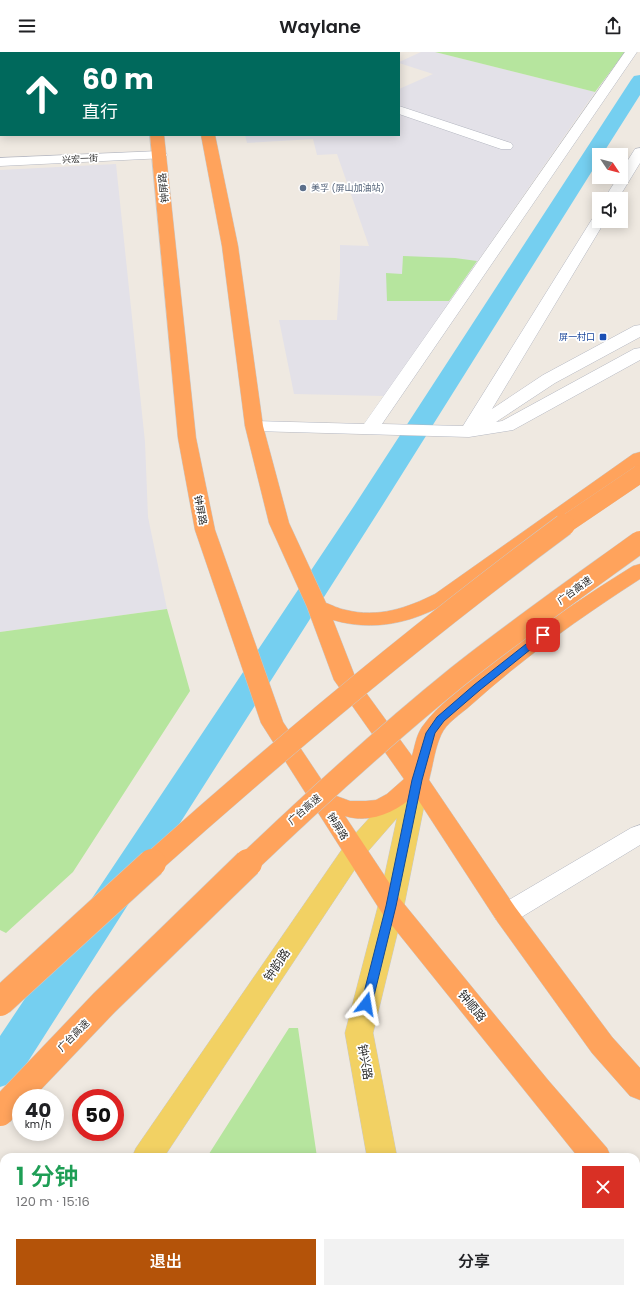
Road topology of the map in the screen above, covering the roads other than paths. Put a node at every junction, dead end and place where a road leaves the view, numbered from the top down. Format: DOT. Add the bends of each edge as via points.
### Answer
graph roads {
  1 [pos="631,52"];
  2 [pos="400,110"];
  3 [pos="157,136"];
  4 [pos="208,136"];
  5 [pos="506,146"];
  6 [pos="640,152"];
  7 [pos="160,155"];
  8 [pos="0,162"];
  9 [pos="615,192"];
  10 [pos="594,228"];
  11 [pos="640,330"];
  12 [pos="640,354"];
  13 [pos="254,426"];
  14 [pos="370,428"];
  15 [pos="469,432"];
  16 [pos="640,458"];
  17 [pos="640,474"];
  18 [pos="640,542"];
  19 [pos="640,570"];
  20 [pos="317,607"];
  21 [pos="417,780"];
  22 [pos="322,800"];
  23 [pos="640,834"];
  24 [pos="354,851"];
  25 [pos="391,906"];
  26 [pos="506,914"];
  27 [pos="0,1002"];
  28 [pos="640,1088"];
  29 [pos="0,1112"];
  30 [pos="150,1153"];
  31 [pos="381,1153"];
  32 [pos="593,1153"];
  1 -- 14 [label="street"];
  2 -- 5 [label="street"];
  3 -- 7 [label="highway, 钟屏路"];
  4 -- 13 [label="highway" via="230,246"];
  6 -- 9 [label="street"];
  7 -- 8 [label="street, 兴宏一街"];
  7 -- 22 [label="highway, 钟屏路" via="187,438 204,530 272,723"];
  10 -- 15 [label="street"];
  11 -- 15 [label="street" via="549,379"];
  12 -- 15 [label="street" via="507,426"];
  13 -- 14 [label="street"];
  13 -- 20 [label="highway" via="279,523"];
  14 -- 15 [label="street"];
  16 -- 20 [label="highway" via="442,598 421,610 395,618 368,619 346,617"];
  17 -- 27 [label="highway, bridge" via="564,524 406,644 327,708"];
  18 -- 29 [label="highway, 广台高速, bridge" via="487,654 433,697 291,820 191,915"];
  19 -- 21 [label="highway" via="585,605 533,643 440,719 430,733"];
  20 -- 21 [label="highway" via="345,680"];
  21 -- 22 [label="highway" via="395,800 382,807 366,810 349,809"];
  21 -- 24 [label="main road, 钟韵路"];
  21 -- 25 [label="main road, 钟兴路"];
  21 -- 26 [label="highway"];
  22 -- 24 [label="highway, 钟屏路"];
  23 -- 26 [label="street"];
  24 -- 25 [label="highway, 钟顺路"];
  24 -- 30 [label="main road, 钟韵路"];
  25 -- 31 [label="main road, 钟兴路" via="359,1032"];
  25 -- 32 [label="highway, 钟顺路"];
  26 -- 28 [label="highway" via="602,1045"];
}
